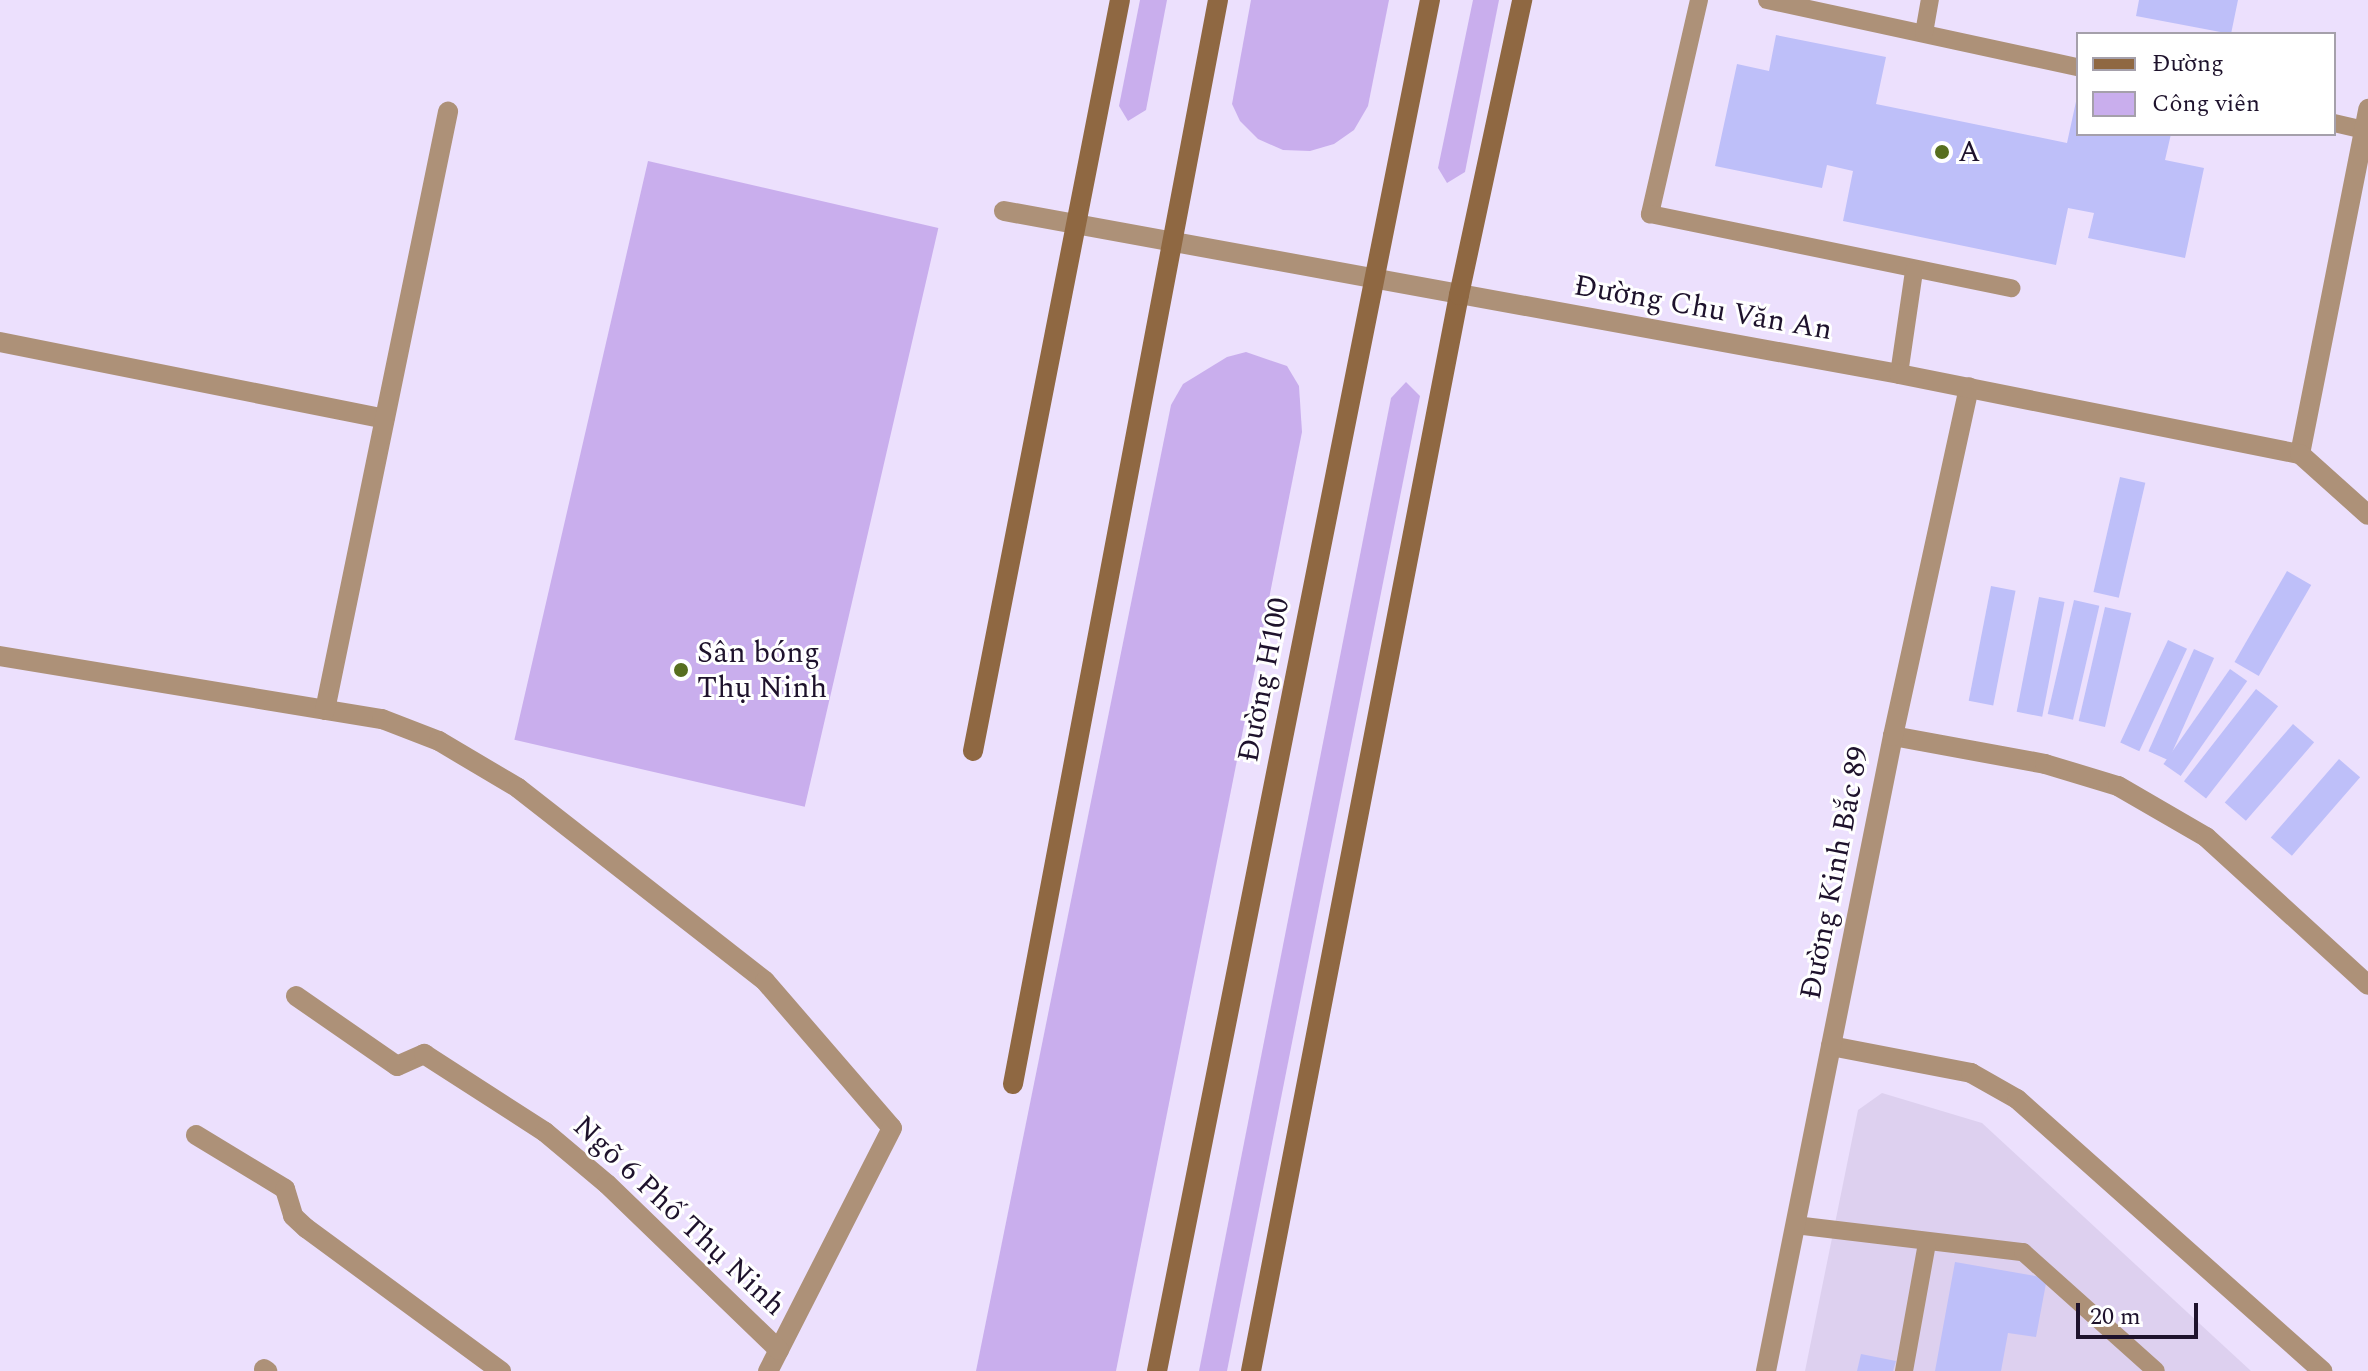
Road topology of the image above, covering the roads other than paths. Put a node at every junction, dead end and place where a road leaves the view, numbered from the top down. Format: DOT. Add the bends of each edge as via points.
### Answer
graph roads {
  1 [pos="1120,0"];
  2 [pos="1218,0"];
  3 [pos="1430,0"];
  4 [pos="1522,0"];
  5 [pos="1699,0"];
  6 [pos="1767,0"];
  7 [pos="1930,0"];
  8 [pos="1924,33"];
  9 [pos="2076,67"];
  10 [pos="2368,109"];
  11 [pos="448,112"];
  12 [pos="2336,123"];
  13 [pos="2364,130"];
  14 [pos="1004,211"];
  15 [pos="1076,224"];
  16 [pos="1171,242"];
  17 [pos="1914,271"];
  18 [pos="1375,279"];
  19 [pos="2011,288"];
  20 [pos="1459,295"];
  21 [pos="0,342"];
  22 [pos="1899,374"];
  23 [pos="1969,387"];
  24 [pos="384,419"];
  25 [pos="2300,454"];
  26 [pos="2368,515"];
  27 [pos="0,656"];
  28 [pos="325,710"];
  29 [pos="1893,736"];
  30 [pos="973,751"];
  31 [pos="2368,985"];
  32 [pos="296,996"];
  33 [pos="1831,1046"];
  34 [pos="1013,1084"];
  35 [pos="196,1135"];
  36 [pos="1795,1225"];
  37 [pos="1927,1243"];
  38 [pos="779,1350"];
  39 [pos="501,1371"];
  40 [pos="768,1371"];
  41 [pos="1157,1371"];
  42 [pos="1251,1371"];
  43 [pos="1766,1371"];
  44 [pos="1904,1371"];
  45 [pos="2156,1371"];
  46 [pos="2322,1371"];
  1 -- 15 [label="main road"];
  2 -- 16 [label="main road"];
  3 -- 18 [label="main road, Đường H100"];
  4 -- 20 [label="main road"];
  5 -- 17 [label="lane" via="1650,214"];
  6 -- 8 [label="lane"];
  7 -- 8 [label="lane"];
  8 -- 9 [label="lane"];
  10 -- 13 [label="street"];
  11 -- 24 [label="street"];
  12 -- 13 [label="lane"];
  13 -- 25 [label="street"];
  14 -- 15 [label="street, Đường Chu Văn An"];
  15 -- 16 [label="street, Đường Chu Văn An"];
  15 -- 30 [label="main road"];
  16 -- 18 [label="street, Đường Chu Văn An"];
  16 -- 34 [label="main road"];
  17 -- 19 [label="lane"];
  17 -- 22 [label="lane"];
  18 -- 20 [label="street, Đường Chu Văn An"];
  18 -- 41 [label="main road, Đường H100"];
  20 -- 22 [label="street, Đường Chu Văn An"];
  20 -- 42 [label="main road"];
  21 -- 24 [label="street"];
  22 -- 23 [label="street, Đường Chu Văn An"];
  23 -- 25 [label="street, Đường Chu Văn An"];
  23 -- 29 [label="street, Đường Kinh Bắc 89"];
  24 -- 28 [label="street"];
  25 -- 26 [label="street"];
  27 -- 28 [label="street"];
  28 -- 38 [label="street" via="382,719 439,741 518,788 765,981 892,1128"];
  29 -- 31 [label="street" via="2045,764 2118,786 2206,837"];
  29 -- 33 [label="street, Đường Kinh Bắc 89"];
  32 -- 38 [label="street, Ngõ 6 Phố Thụ Ninh" via="397,1066 424,1054 545,1132 607,1184"];
  33 -- 36 [label="street, Đường Kinh Bắc 89"];
  33 -- 46 [label="street" via="1971,1073 2017,1099"];
  35 -- 39 [label="street" via="285,1189 293,1216 306,1228"];
  36 -- 37 [label="lane"];
  36 -- 43 [label="street, Đường Kinh Bắc 89"];
  37 -- 44 [label="lane"];
  37 -- 45 [label="lane" via="2023,1252"];
  38 -- 40 [label="street"];
}
